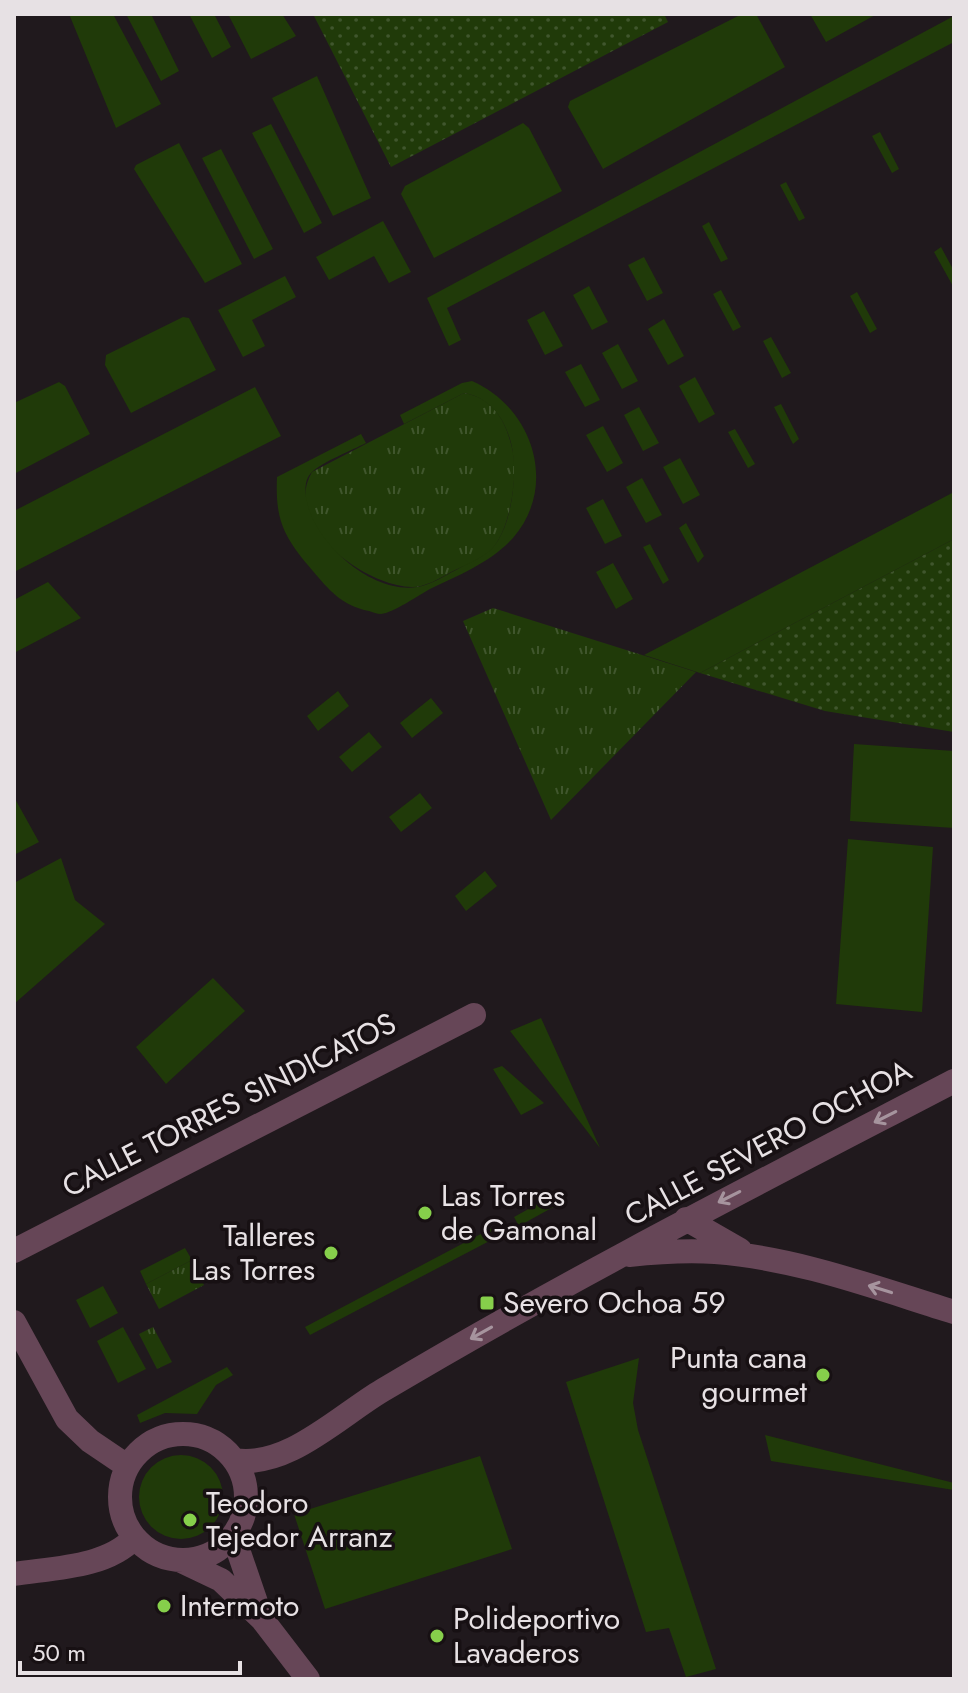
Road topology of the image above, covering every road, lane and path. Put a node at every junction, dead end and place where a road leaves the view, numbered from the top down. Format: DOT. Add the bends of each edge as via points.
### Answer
graph roads {
  1 [pos="474,1015"];
  2 [pos="954,1081"];
  3 [pos="686,1219"];
  4 [pos="14,1251"];
  5 [pos="623,1255"];
  6 [pos="752,1257"];
  7 [pos="954,1312"];
  8 [pos="14,1322"];
  9 [pos="234,1460"];
  10 [pos="127,1466"];
  11 [pos="233,1535"];
  12 [pos="134,1538"];
  13 [pos="179,1560"];
  14 [pos="14,1574"];
  15 [pos="262,1619"];
  16 [pos="308,1679"];
  1 -- 4 [label="street, CALLE TORRES SINDICATOS"];
  2 -- 3 [label="street, CALLE SEVERO OCHOA, one-way"];
  3 -- 5 [label="street, CALLE SEVERO OCHOA"];
  3 -- 6 [label="street"];
  5 -- 6 [label="street" via="715,1252"];
  5 -- 9 [label="street, CALLE SEVERO OCHOA, one-way" via="455,1347 298,1447 258,1462"];
  7 -- 6 [label="street, one-way" via="803,1266"];
  8 -- 10 [label="street" via="67,1419"];
  9 -- 10 [label="street" via="208,1438 190,1434 156,1439"];
  9 -- 11 [label="street" via="246,1495"];
  10 -- 12 [label="street" via="119,1498"];
  11 -- 13 [label="street" via="200,1558"];
  11 -- 15 [label="street"];
  12 -- 13 [label="street" via="147,1550"];
  12 -- 14 [label="street" via="125,1549 84,1563"];
  13 -- 15 [label="street" via="221,1580"];
  15 -- 16 [label="street"];
}
